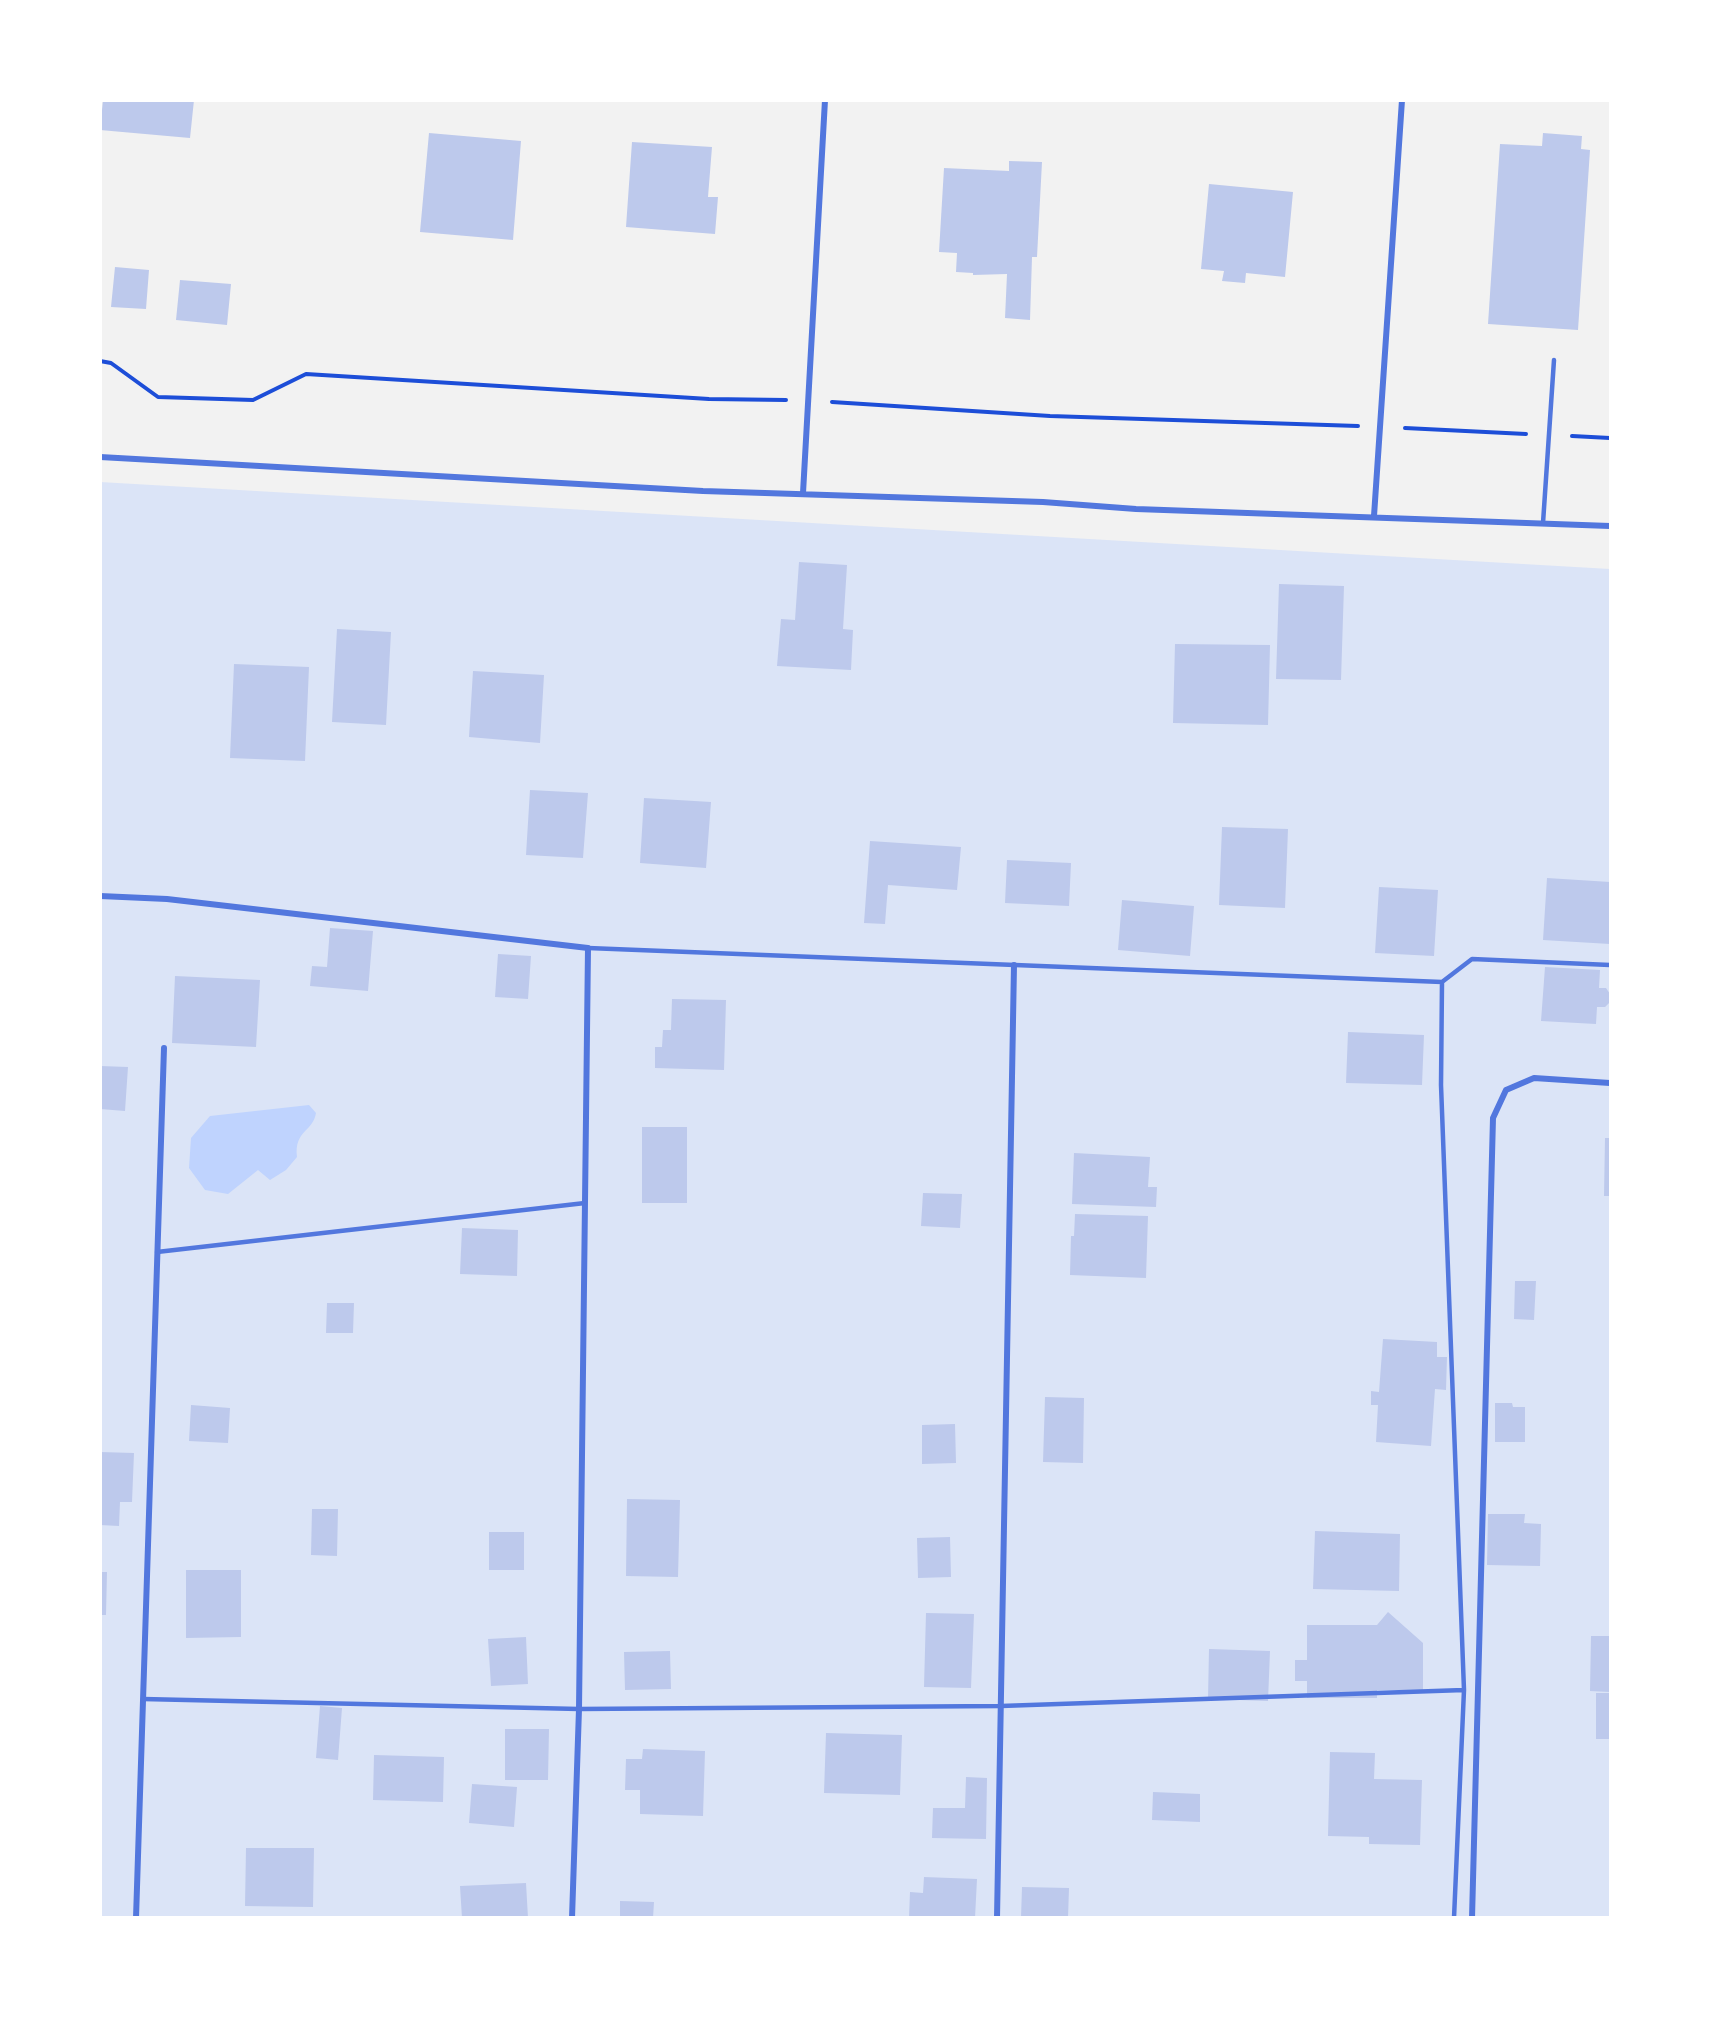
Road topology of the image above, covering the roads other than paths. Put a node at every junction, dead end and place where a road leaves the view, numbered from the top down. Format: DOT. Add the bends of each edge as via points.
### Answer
graph roads {
  1 [pos="825,100"];
  2 [pos="1402,100"];
  3 [pos="1554,360"];
  4 [pos="100,457"];
  5 [pos="803,493"];
  6 [pos="1374,516"];
  7 [pos="1543,523"];
  8 [pos="1611,526"];
  9 [pos="100,896"];
  10 [pos="588,948"];
  11 [pos="1014,965"];
  12 [pos="1611,965"];
  13 [pos="1442,982"];
  14 [pos="164,1048"];
  15 [pos="1611,1083"];
  16 [pos="585,1203"];
  17 [pos="157,1252"];
  18 [pos="1464,1690"];
  19 [pos="143,1699"];
  20 [pos="1001,1706"];
  21 [pos="579,1709"];
  22 [pos="136,1917"];
  23 [pos="572,1917"];
  24 [pos="997,1917"];
  25 [pos="1454,1917"];
  26 [pos="1472,1917"];
  1 -- 5 [label="street"];
  2 -- 6 [label="street"];
  3 -- 7 [label="lane"];
  4 -- 5 [label="street"];
  5 -- 6 [label="street"];
  6 -- 7 [label="street"];
  7 -- 8 [label="street"];
  9 -- 10 [label="street" via="167,898"];
  10 -- 11 [label="lane"];
  10 -- 16 [label="street"];
  11 -- 13 [label="lane"];
  11 -- 20 [label="street"];
  12 -- 13 [label="lane" via="1472,958"];
  13 -- 18 [label="lane" via="1441,1085"];
  14 -- 17 [label="street"];
  15 -- 26 [label="street" via="1534,1078 1506,1090 1493,1118"];
  16 -- 17 [label="lane"];
  16 -- 21 [label="street"];
  17 -- 19 [label="street"];
  18 -- 20 [label="lane"];
  18 -- 25 [label="lane"];
  19 -- 21 [label="lane"];
  19 -- 22 [label="street"];
  20 -- 21 [label="lane"];
  20 -- 24 [label="street"];
  21 -- 23 [label="street"];
}
